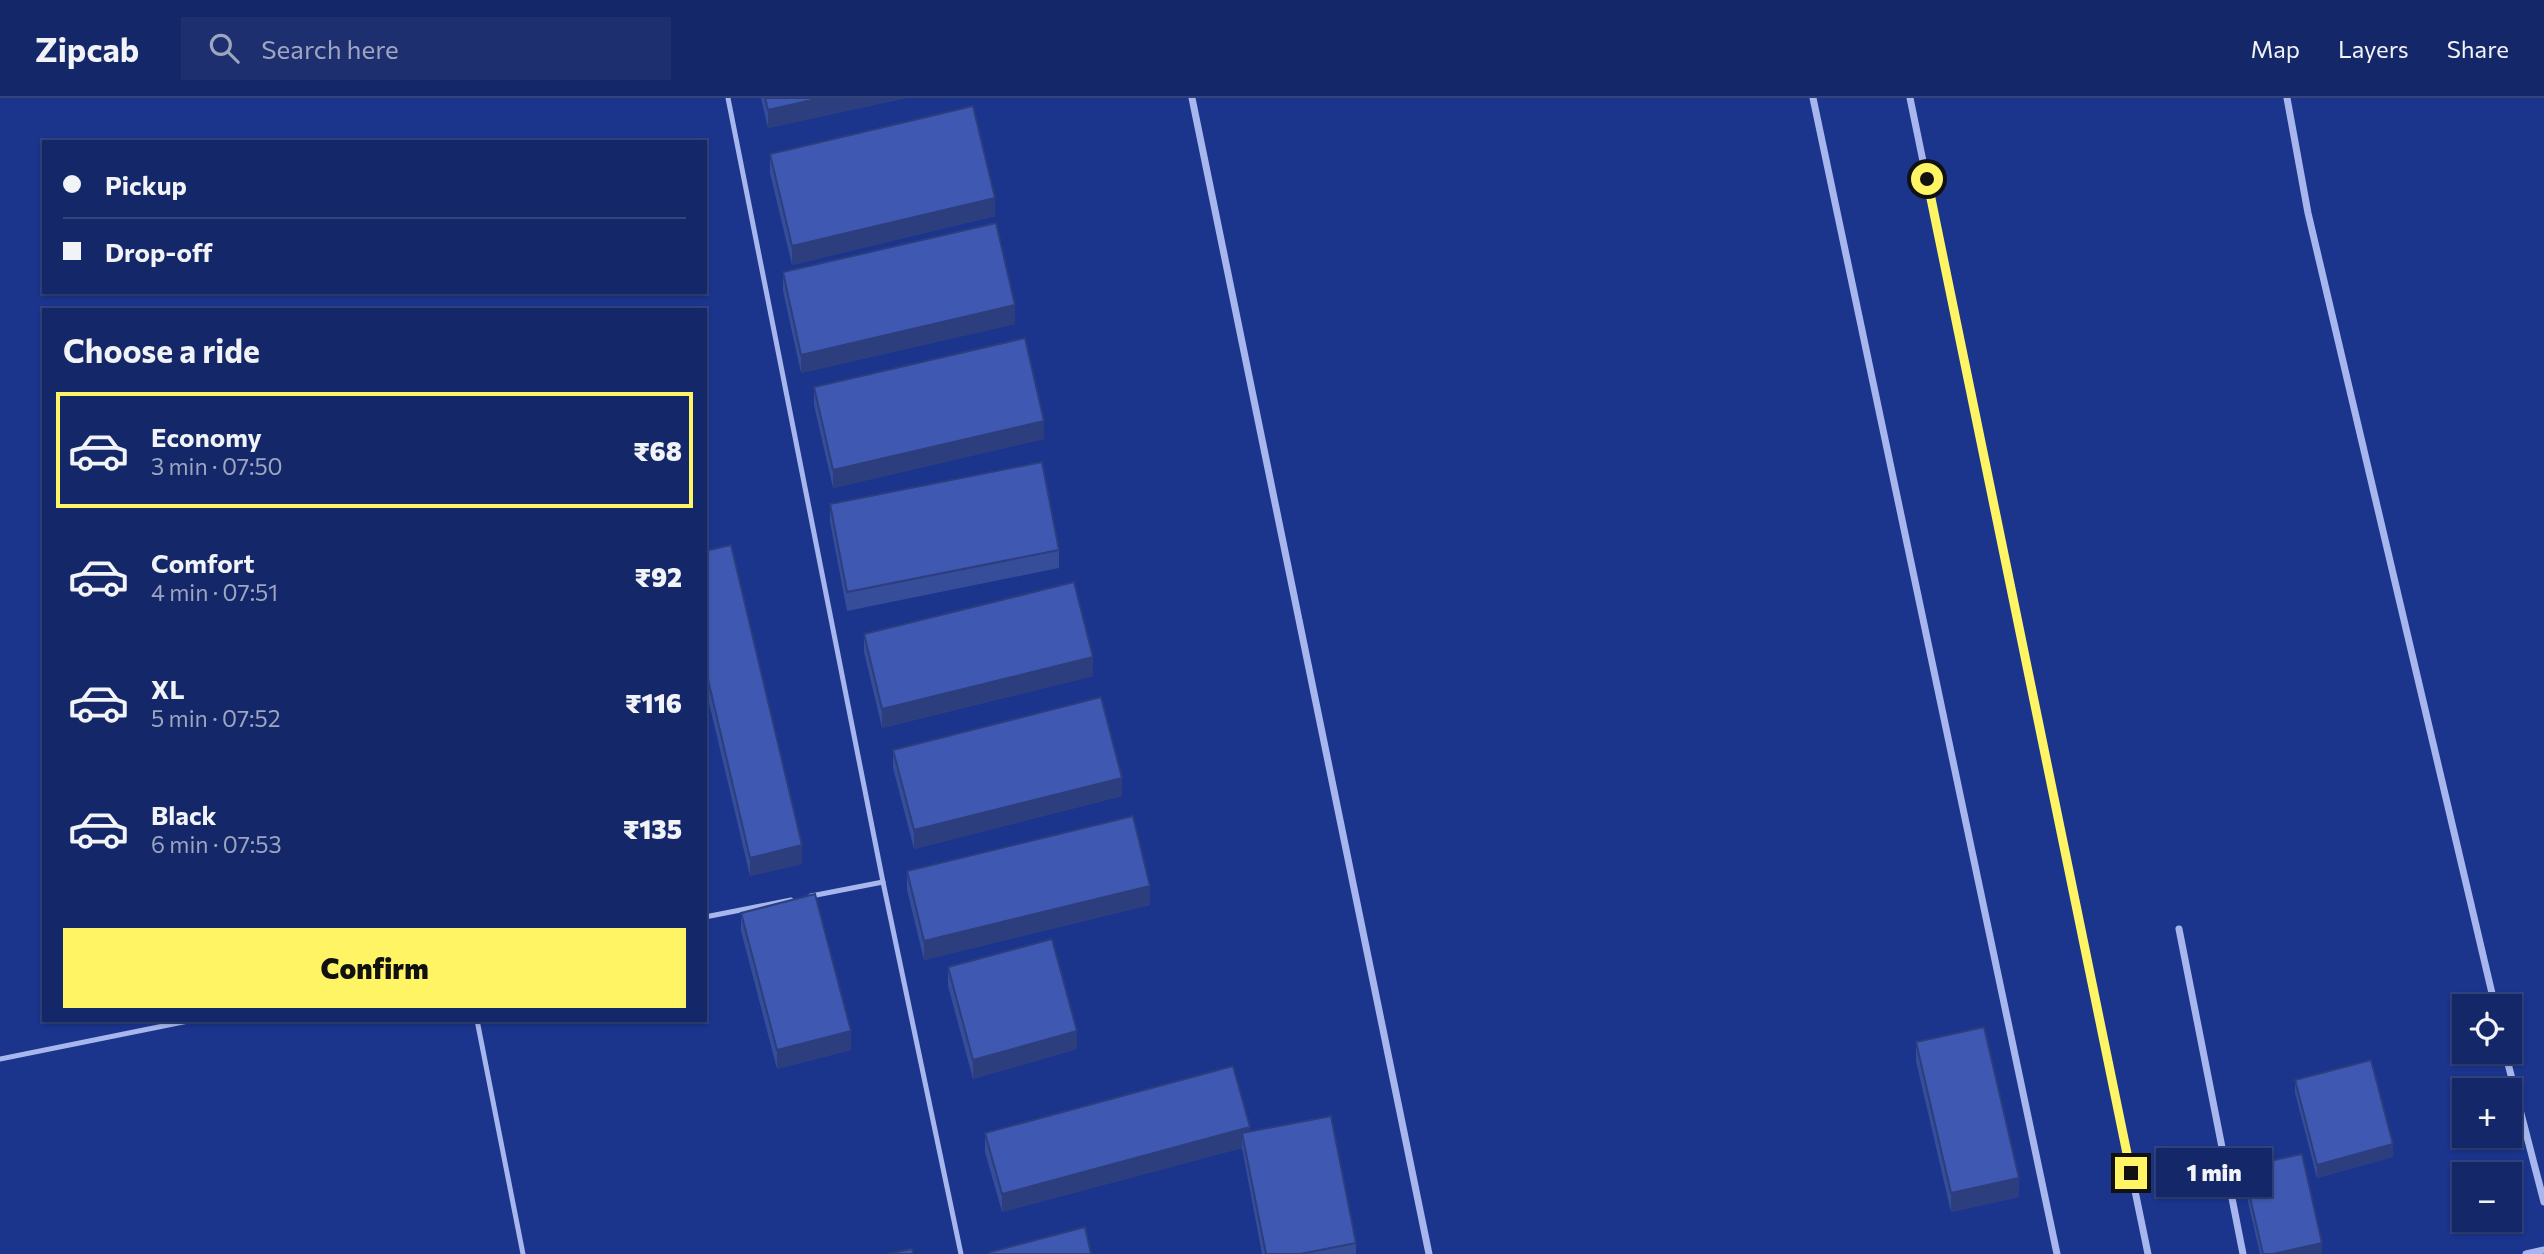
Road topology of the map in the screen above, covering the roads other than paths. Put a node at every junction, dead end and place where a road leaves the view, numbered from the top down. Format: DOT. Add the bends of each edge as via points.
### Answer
graph roads {
  1 [pos="728,98"];
  2 [pos="1192,98"];
  3 [pos="1813,98"];
  4 [pos="1910,98"];
  5 [pos="2287,98"];
  6 [pos="883,882"];
  7 [pos="707,917"];
  8 [pos="2179,929"];
  9 [pos="2491,994"];
  10 [pos="183,1022"];
  11 [pos="477,1022"];
  12 [pos="0,1059"];
  13 [pos="2508,1064"];
  14 [pos="2544,1202"];
  15 [pos="2544,1250"];
  16 [pos="523,1254"];
  17 [pos="961,1254"];
  18 [pos="1429,1254"];
  19 [pos="2057,1254"];
  20 [pos="2148,1254"];
  21 [pos="2243,1254"];
  22 [pos="2526,1254"];
  1 -- 6 [label="lane"];
  2 -- 18 [label="street"];
  3 -- 19 [label="street"];
  4 -- 20 [label="street"];
  5 -- 9 [label="street" via="2308,213"];
  6 -- 7 [label="lane"];
  6 -- 17 [label="lane"];
  8 -- 21 [label="street"];
  10 -- 12 [label="lane"];
  11 -- 16 [label="lane"];
  13 -- 14 [label="street"];
  15 -- 22 [label="street"];
}
